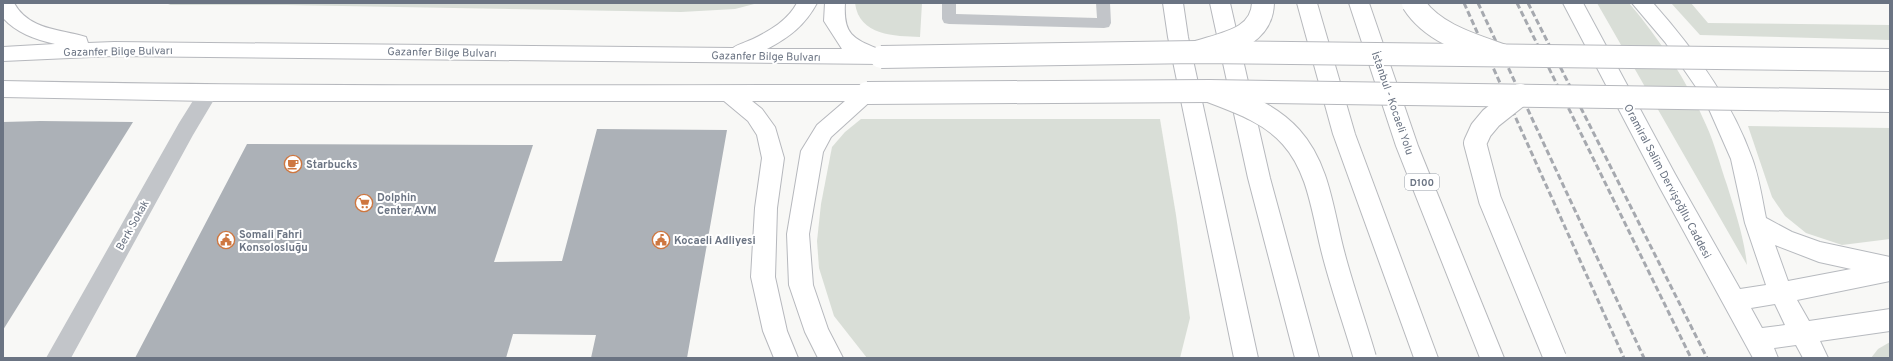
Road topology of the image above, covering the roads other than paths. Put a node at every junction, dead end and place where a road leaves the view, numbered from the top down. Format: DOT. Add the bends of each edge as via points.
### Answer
graph roads {
  1 [pos="4,3"];
  2 [pos="807,3"];
  3 [pos="835,3"];
  4 [pos="949,3"];
  5 [pos="1103,3"];
  6 [pos="1173,3"];
  7 [pos="1220,3"];
  8 [pos="1263,3"];
  9 [pos="1307,3"];
  10 [pos="1359,3"];
  11 [pos="1413,3"];
  12 [pos="1573,3"];
  13 [pos="1642,3"];
  14 [pos="114,49"];
  15 [pos="1197,52"];
  16 [pos="3,54"];
  17 [pos="733,55"];
  18 [pos="1502,55"];
  19 [pos="881,57"];
  20 [pos="1890,60"];
  21 [pos="3,89"];
  22 [pos="1209,91"];
  23 [pos="726,92"];
  24 [pos="208,93"];
  25 [pos="867,93"];
  26 [pos="1520,95"];
  27 [pos="1890,101"];
  28 [pos="1756,223"];
  29 [pos="1890,268"];
  30 [pos="1890,271"];
  31 [pos="1781,293"];
  32 [pos="1734,300"];
  33 [pos="1890,320"];
  34 [pos="1239,326"];
  35 [pos="1804,334"];
  36 [pos="1761,349"];
  37 [pos="58,358"];
  38 [pos="786,358"];
  39 [pos="831,358"];
  40 [pos="1230,358"];
  41 [pos="1246,358"];
  42 [pos="1307,358"];
  43 [pos="1365,358"];
  44 [pos="1426,358"];
  45 [pos="1492,358"];
  46 [pos="1555,358"];
  47 [pos="1816,358"];
  1 -- 14 [label="main road" via="19,23 44,35"];
  2 -- 17 [label="main road" via="795,21 774,38"];
  3 -- 19 [label="main road" via="834,21 849,45"];
  4 -- 5 [label="lane" via="948,19 1104,23"];
  6 -- 34 [label="main road"];
  7 -- 42 [label="main road" via="1258,178"];
  8 -- 15 [label="main road, bridge" via="1264,10 1258,24 1242,37"];
  9 -- 44 [label="main road" via="1344,134"];
  10 -- 45 [label="main road, İstanbul - Kocaeli Yolu / D100" via="1408,146"];
  11 -- 18 [label="main road, bridge" via="1426,19 1444,32"];
  12 -- 32 [label="main road, Oramiral Salim Dervişoğllu Caddesi"];
  13 -- 28 [label="main road" via="1672,37 1714,97 1742,159"];
  14 -- 16 [label="main road, Gazanfer Bilge Bulvarı"];
  14 -- 17 [label="main road, Gazanfer Bilge Bulvarı"];
  15 -- 18 [label="main road, Gazanfer Bilge Bulvarı, bridge"];
  15 -- 19 [label="main road, Gazanfer Bilge Bulvarı, bridge"];
  17 -- 19 [label="main road, Gazanfer Bilge Bulvarı"];
  18 -- 20 [label="main road, Gazanfer Bilge Bulvarı, bridge"];
  21 -- 24 [label="main road"];
  22 -- 25 [label="main road, bridge"];
  22 -- 26 [label="main road, bridge"];
  22 -- 43 [label="main road, bridge" via="1256,111 1290,136 1304,154 1312,173"];
  23 -- 24 [label="main road"];
  23 -- 25 [label="main road"];
  23 -- 38 [label="main road" via="755,115 767,132 773,158 766,208 763,277 775,331"];
  24 -- 37 [label="street, Berk Sokak"];
  25 -- 39 [label="main road" via="824,131 812,151 798,234 801,285 817,332"];
  26 -- 27 [label="main road, bridge"];
  26 -- 46 [label="main road, bridge" via="1486,124 1475,143 1490,200"];
  28 -- 29 [label="main road" via="1784,239 1819,252"];
  28 -- 31 [label="main road"];
  30 -- 31 [label="main road"];
  31 -- 32 [label="main road"];
  31 -- 35 [label="main road"];
  32 -- 36 [label="main road, Oramiral Salim Dervişoğllu Caddesi"];
  33 -- 35 [label="main road"];
  34 -- 40 [label="main road"];
  34 -- 41 [label="main road"];
  35 -- 36 [label="main road"];
  35 -- 47 [label="main road"];
}
